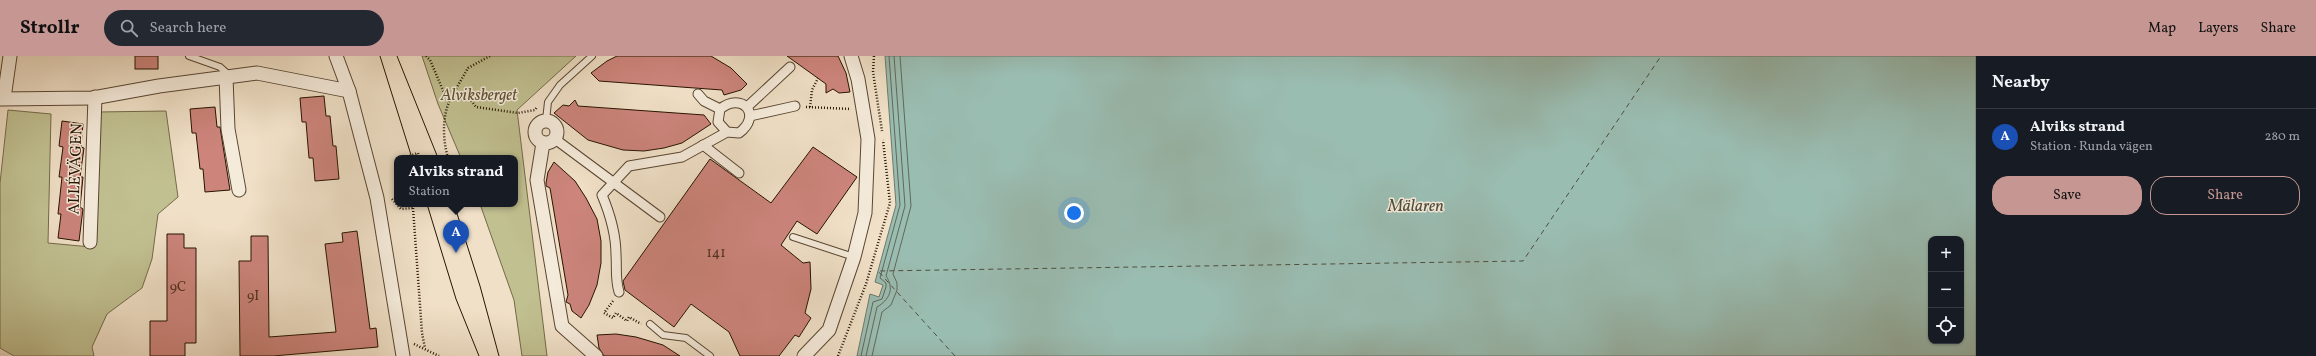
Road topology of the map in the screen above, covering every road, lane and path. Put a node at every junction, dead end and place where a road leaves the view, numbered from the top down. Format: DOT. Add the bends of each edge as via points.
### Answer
graph roads {
  1 [pos="10,56"];
  2 [pos="189,56"];
  3 [pos="336,56"];
  4 [pos="426,56"];
  5 [pos="490,56"];
  6 [pos="592,56"];
  7 [pos="851,56"];
  8 [pos="790,67"];
  9 [pos="228,77"];
  10 [pos="818,78"];
  11 [pos="349,91"];
  12 [pos="453,94"];
  13 [pos="698,94"];
  14 [pos="95,97"];
  15 [pos="2,98"];
  16 [pos="448,102"];
  17 [pos="548,102"];
  18 [pos="795,106"];
  19 [pos="746,107"];
  20 [pos="810,107"];
  21 [pos="720,109"];
  22 [pos="863,109"];
  23 [pos="750,116"];
  24 [pos="546,120"];
  25 [pos="727,132"];
  26 [pos="549,141"];
  27 [pos="703,145"];
  28 [pos="447,155"];
  29 [pos="739,173"];
  30 [pos="614,182"];
  31 [pos="239,190"];
  32 [pos="409,207"];
  33 [pos="413,207"];
  34 [pos="401,209"];
  35 [pos="660,217"];
  36 [pos="793,237"];
  37 [pos="90,242"];
  38 [pos="854,257"];
  39 [pos="618,292"];
  40 [pos="648,326"];
  41 [pos="425,348"];
  42 [pos="402,350"];
  43 [pos="439,356"];
  44 [pos="596,356"];
  45 [pos="710,356"];
  46 [pos="804,356"];
  1 -- 15 [label="street"];
  2 -- 9 [label="lane" via="220,67"];
  3 -- 11 [label="street"];
  4 -- 16 [label="path"];
  5 -- 12 [label="path" via="468,68"];
  6 -- 17 [label="lane" via="560,85"];
  7 -- 22 [label="street"];
  8 -- 19 [label="street"];
  9 -- 11 [label="street" via="257,73"];
  9 -- 14 [label="street"];
  9 -- 31 [label="street" via="228,129"];
  10 -- 20 [label="path" via="812,90"];
  11 -- 42 [label="street" via="377,198"];
  12 -- 16 [label="path"];
  12 -- 17 [label="path" via="467,95 476,107 518,113 535,110 541,101"];
  13 -- 21 [label="street" via="704,101"];
  14 -- 15 [label="street"];
  14 -- 37 [label="street, ALLÉVÄGEN"];
  16 -- 28 [label="path" via="445,109"];
  17 -- 24 [label="lane"];
  18 -- 20 [label="path"];
  18 -- 23 [label="street"];
  19 -- 21 [label="street" via="738,102 728,102"];
  19 -- 23 [label="street"];
  20 -- 22 [label="path"];
  21 -- 25 [label="street" via="718,122"];
  22 -- 38 [label="street" via="868,139 865,213"];
  23 -- 25 [label="street" via="748,126 738,133"];
  24 -- 26 [label="street" via="554,124 557,130"];
  24 -- 26 [label="street" via="538,123 534,130 537,139"];
  25 -- 27 [label="street"];
  26 -- 30 [label="street"];
  26 -- 44 [label="street" via="537,180 562,326"];
  27 -- 29 [label="street"];
  27 -- 30 [label="street" via="682,157 629,166"];
  30 -- 35 [label="street"];
  30 -- 39 [label="street" via="602,195 612,220"];
  32 -- 34 [label="path"];
  33 -- 41 [label="path"];
  36 -- 38 [label="lane"];
  38 -- 46 [label="street" via="828,330"];
  39 -- 40 [label="path" via="604,313 613,318 616,313 627,321 629,317"];
  40 -- 45 [label="lane" via="664,335 686,338"];
  41 -- 42 [label="path" via="415,344"];
  41 -- 43 [label="path"];
}
